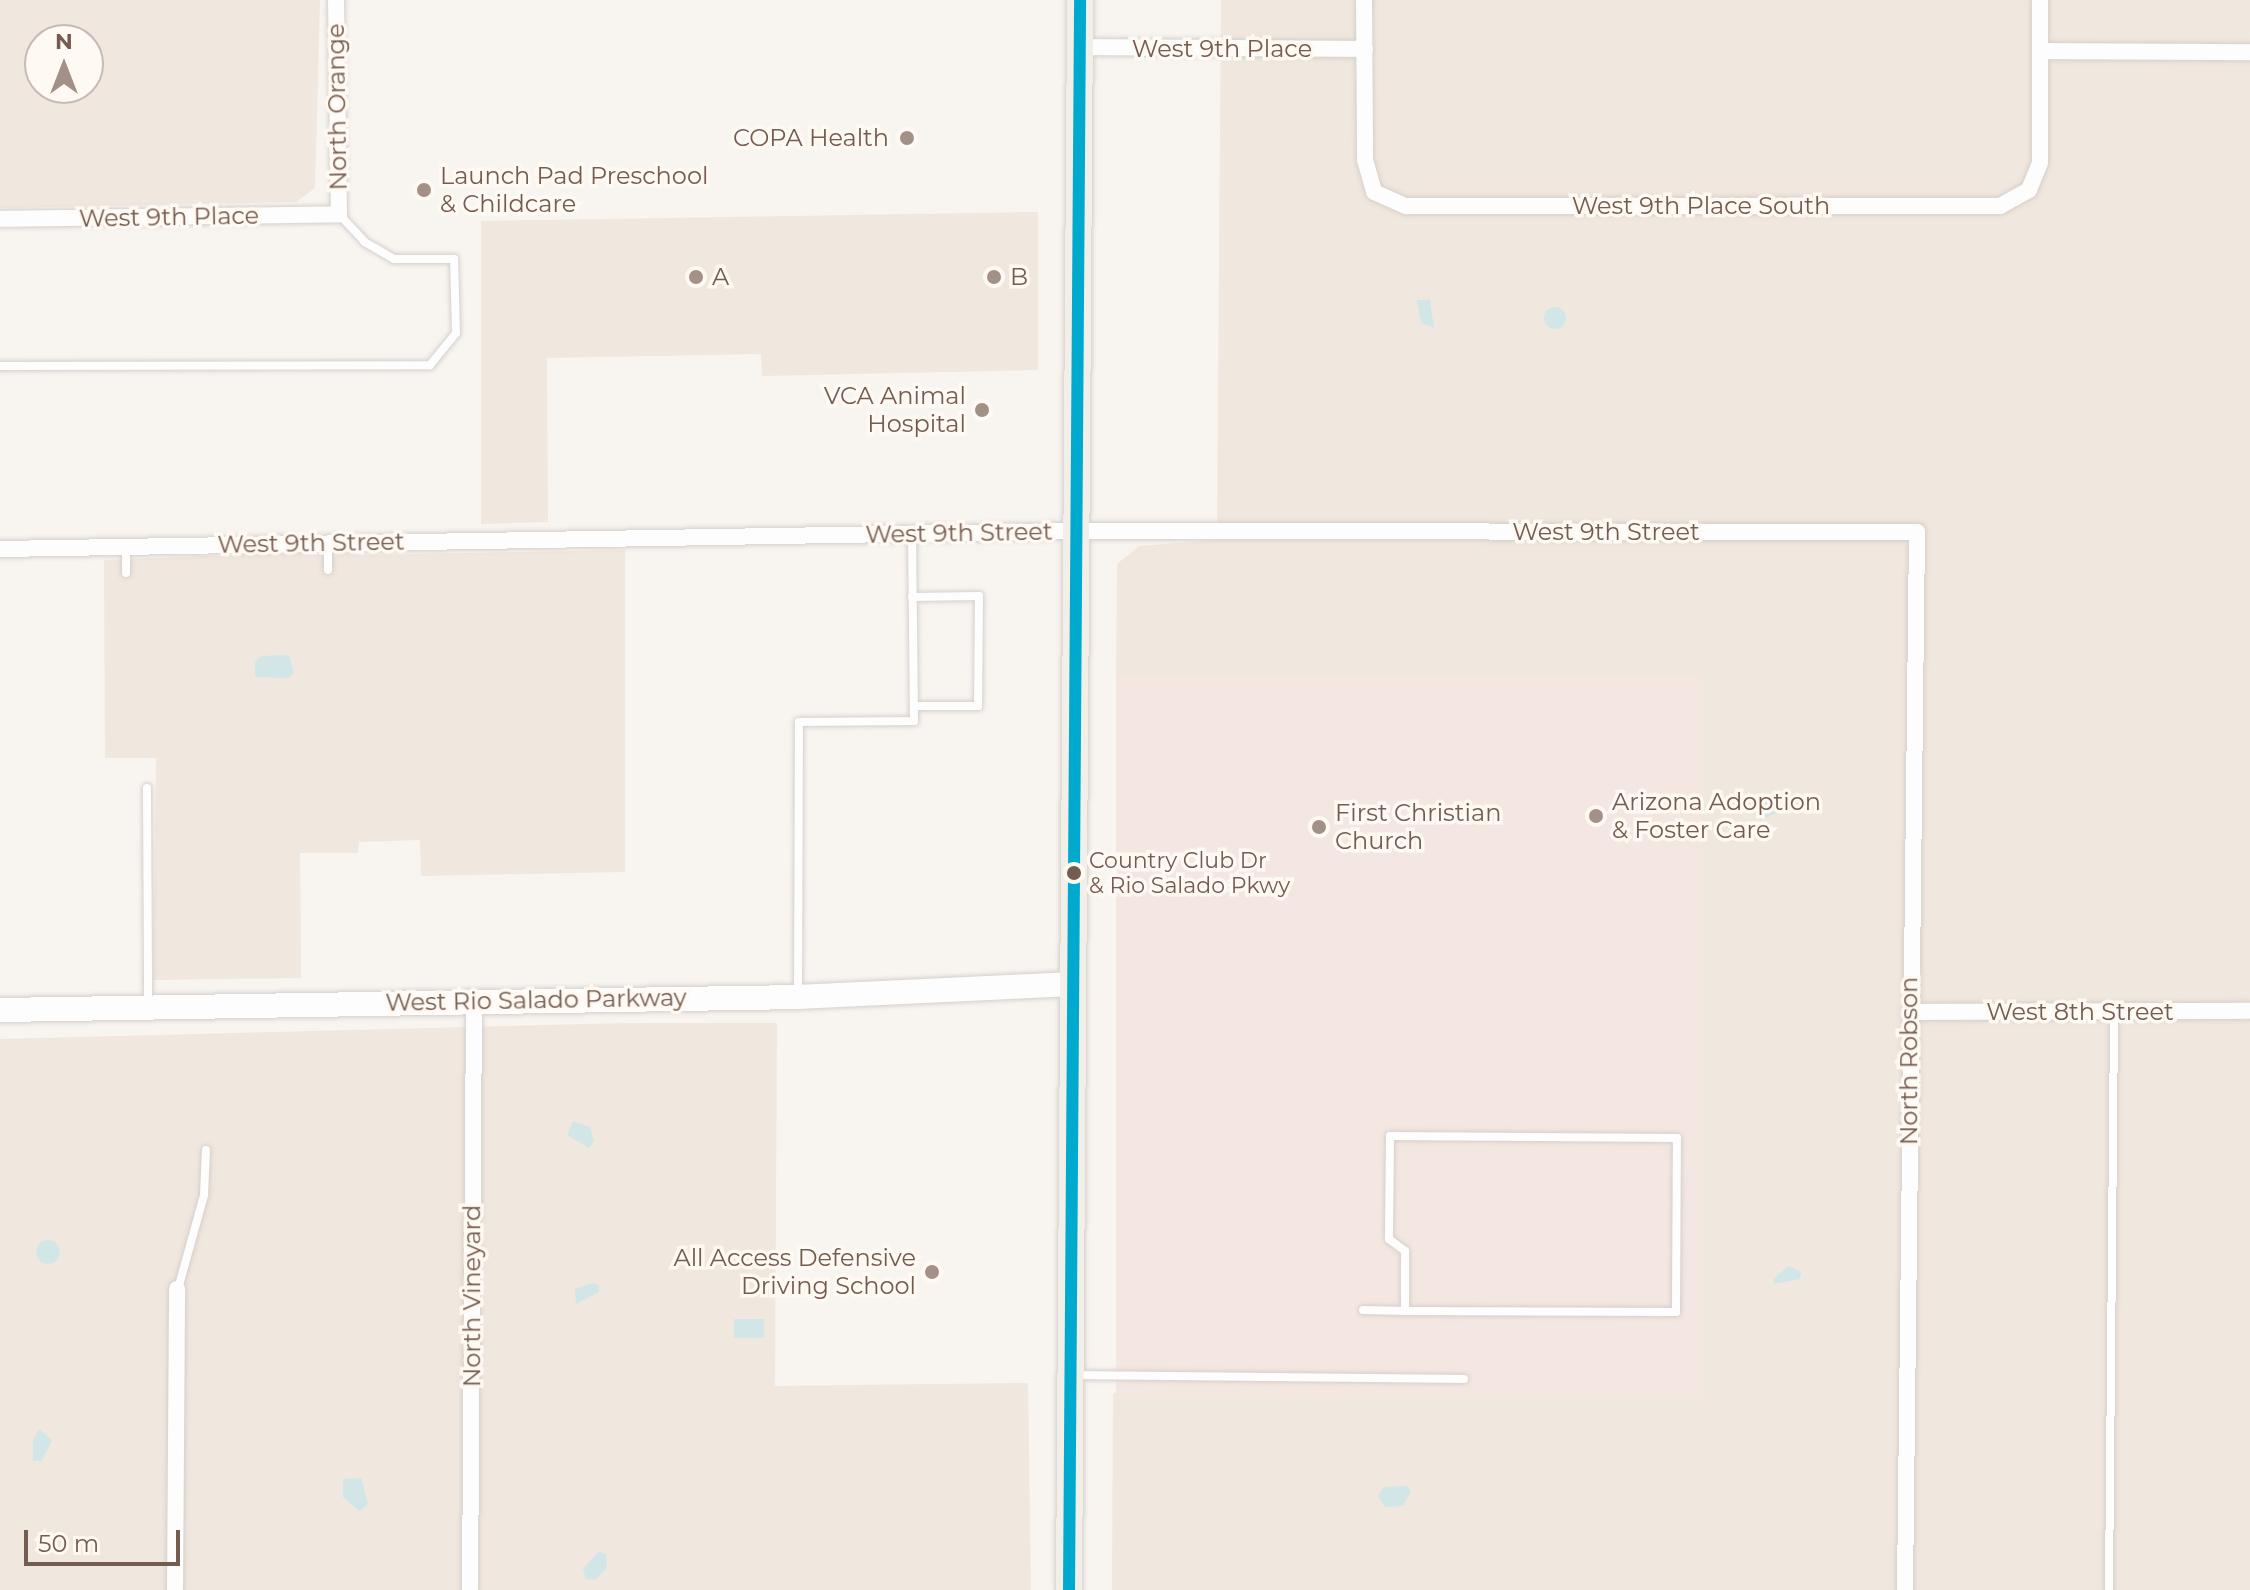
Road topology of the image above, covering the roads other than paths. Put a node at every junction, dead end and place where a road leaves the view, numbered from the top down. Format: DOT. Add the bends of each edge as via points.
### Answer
graph roads {
  1 [pos="336,0"];
  2 [pos="1080,0"];
  3 [pos="1364,0"];
  4 [pos="2040,0"];
  5 [pos="1080,47"];
  6 [pos="1365,49"];
  7 [pos="2040,51"];
  8 [pos="2250,52"];
  9 [pos="339,214"];
  10 [pos="0,219"];
  11 [pos="0,366"];
  12 [pos="1075,531"];
  13 [pos="1917,532"];
  14 [pos="912,533"];
  15 [pos="328,543"];
  16 [pos="126,547"];
  17 [pos="0,549"];
  18 [pos="328,570"];
  19 [pos="126,573"];
  20 [pos="912,597"];
  21 [pos="914,706"];
  22 [pos="147,788"];
  23 [pos="1072,984"];
  24 [pos="798,997"];
  25 [pos="474,1001"];
  26 [pos="148,1007"];
  27 [pos="0,1010"];
  28 [pos="2250,1011"];
  29 [pos="1910,1012"];
  30 [pos="2114,1012"];
  31 [pos="206,1150"];
  32 [pos="177,1289"];
  33 [pos="1363,1310"];
  34 [pos="1405,1311"];
  35 [pos="1070,1375"];
  36 [pos="1464,1379"];
  37 [pos="175,1590"];
  38 [pos="470,1590"];
  39 [pos="1069,1590"];
  40 [pos="1905,1590"];
  41 [pos="2109,1590"];
  1 -- 9 [label="street, North Orange"];
  2 -- 5 [label="main road"];
  3 -- 6 [label="street"];
  4 -- 7 [label="street"];
  5 -- 6 [label="street, West 9th Place"];
  5 -- 12 [label="main road"];
  6 -- 7 [label="street, West 9th Place South" via="1365,160 1374,192 1406,206 2000,206 2029,190 2040,163"];
  7 -- 8 [label="street"];
  9 -- 10 [label="street, West 9th Place"];
  9 -- 11 [label="lane" via="365,242 394,259 454,259 456,333 430,365"];
  12 -- 13 [label="street, West 9th Street"];
  12 -- 14 [label="street, West 9th Street"];
  12 -- 23 [label="main road"];
  13 -- 29 [label="street, North Robson"];
  14 -- 15 [label="street, West 9th Street"];
  14 -- 20 [label="lane"];
  15 -- 16 [label="street, West 9th Street"];
  15 -- 18 [label="lane"];
  16 -- 17 [label="street, West 9th Street"];
  16 -- 19 [label="lane"];
  20 -- 21 [label="lane"];
  20 -- 21 [label="lane" via="979,596 978,706"];
  21 -- 24 [label="lane" via="914,721 799,722"];
  22 -- 26 [label="lane"];
  23 -- 24 [label="main road, West Rio Salado Parkway"];
  23 -- 35 [label="main road"];
  24 -- 25 [label="main road, West Rio Salado Parkway"];
  25 -- 26 [label="main road, West Rio Salado Parkway"];
  25 -- 38 [label="street, North Vineyard"];
  26 -- 27 [label="main road, West Rio Salado Parkway"];
  28 -- 30 [label="street, West 8th Street"];
  29 -- 30 [label="street, West 8th Street"];
  29 -- 40 [label="street, North Robson"];
  30 -- 41 [label="lane"];
  31 -- 32 [label="lane" via="204,1195"];
  32 -- 37 [label="street"];
  33 -- 34 [label="lane"];
  34 -- 34 [label="lane" via="1676,1312 1677,1138 1390,1136 1389,1239 1405,1251"];
  35 -- 36 [label="lane"];
  35 -- 39 [label="main road"];
}
